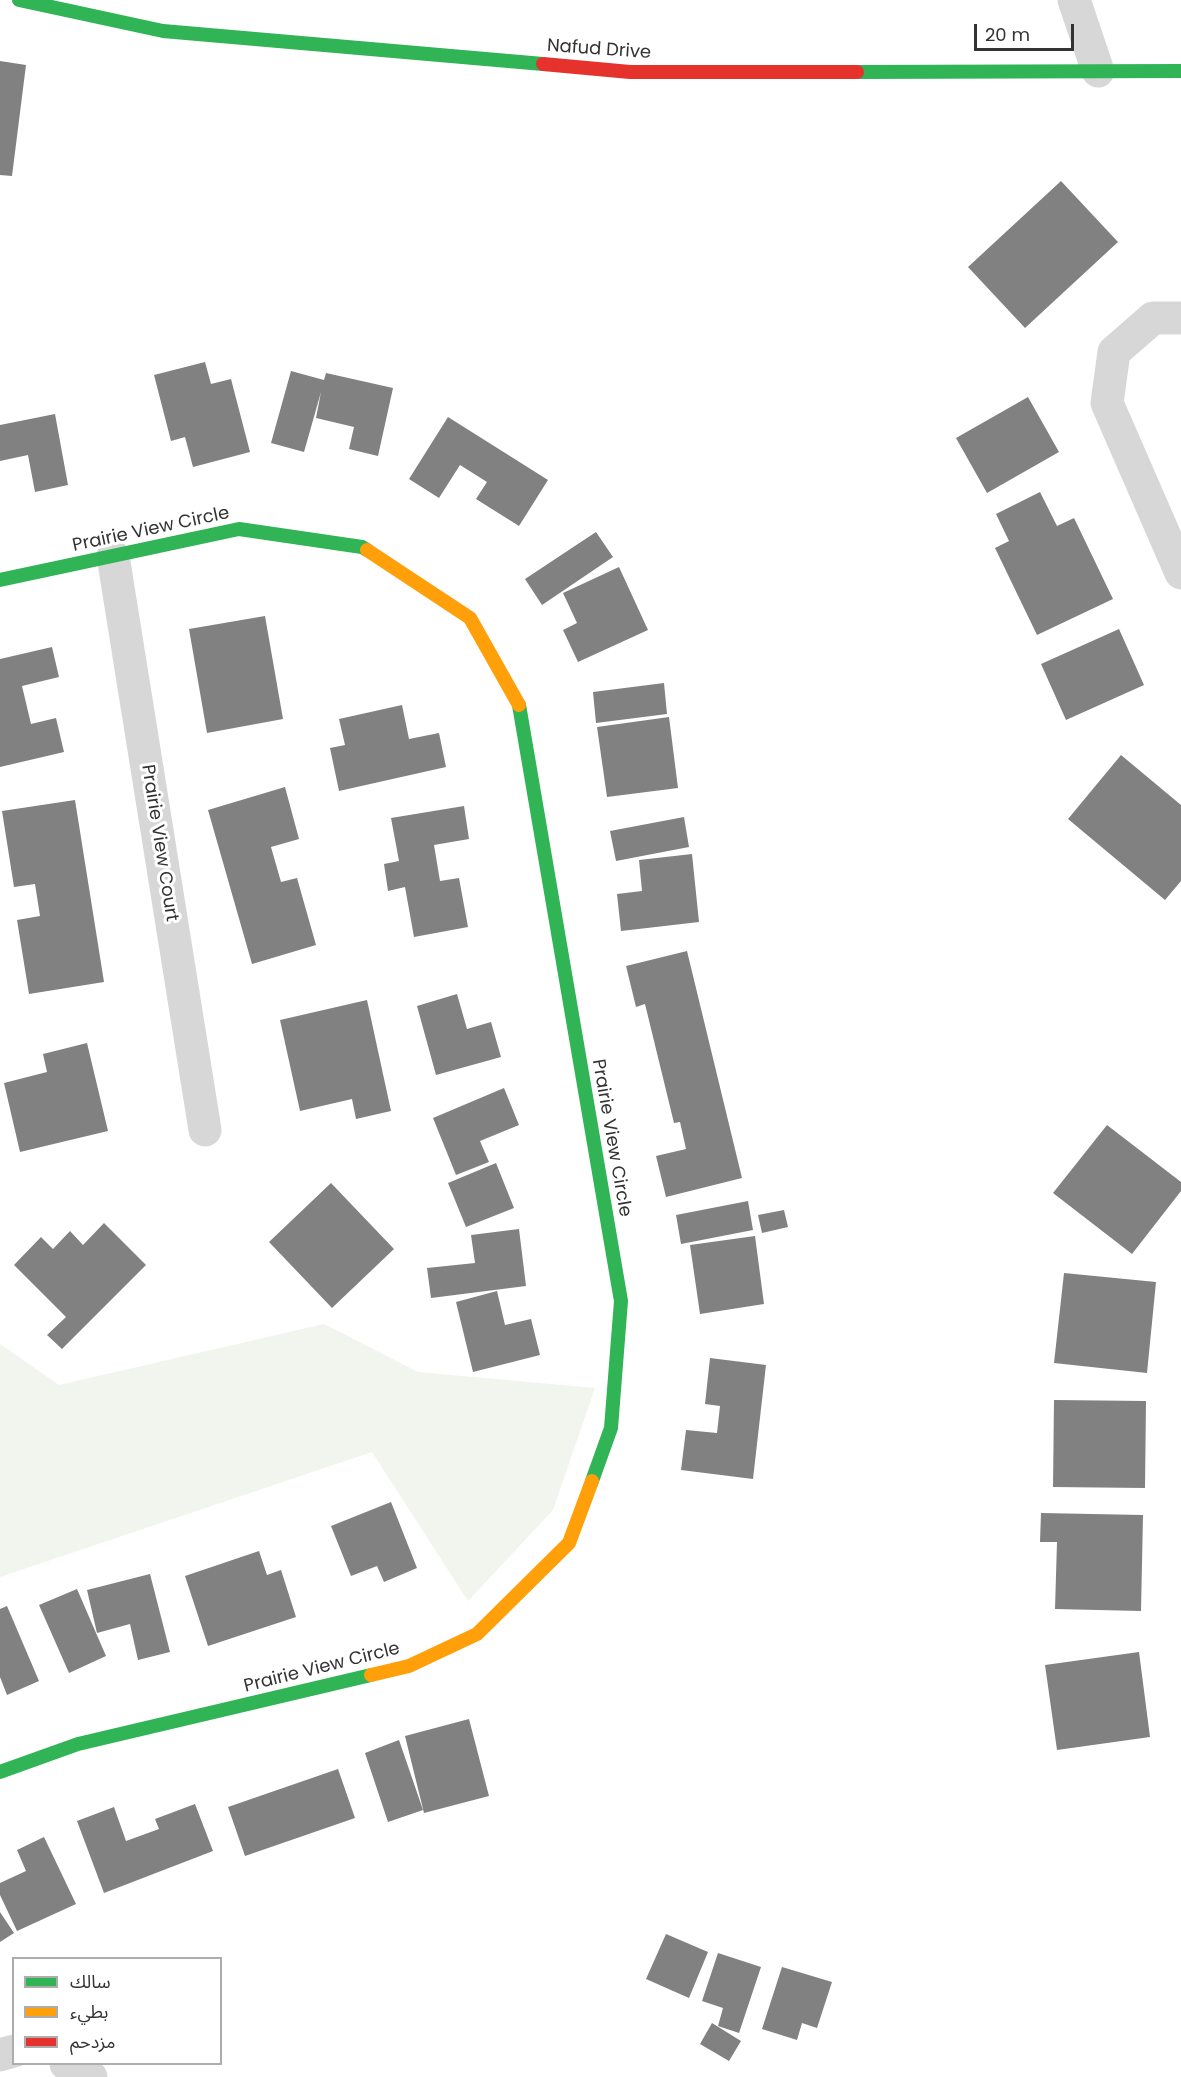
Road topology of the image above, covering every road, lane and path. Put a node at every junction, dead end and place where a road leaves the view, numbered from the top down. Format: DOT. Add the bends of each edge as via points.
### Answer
graph roads {
  1 [pos="19,0"];
  2 [pos="1074,0"];
  3 [pos="1098,71"];
  4 [pos="1181,71"];
  5 [pos="1181,318"];
  6 [pos="114,556"];
  7 [pos="1181,573"];
  8 [pos="0,580"];
  9 [pos="205,1131"];
  10 [pos="0,1772"];
  11 [pos="68,2065"];
  12 [pos="91,2077"];
  1 -- 3 [label="street, Nafud Drive" via="164,31 630,72"];
  2 -- 3 [label="street"];
  3 -- 4 [label="street, Nafud Drive"];
  5 -- 7 [label="street" via="1153,318 1114,352 1107,403"];
  6 -- 8 [label="street, Prairie View Circle"];
  6 -- 9 [label="street, Prairie View Court"];
  6 -- 10 [label="street, Prairie View Circle" via="239,529 362,546 470,618 520,709 621,1301 611,1428 569,1543 477,1634 409,1666 78,1744"];
  11 -- 12 [label="street"];
}
